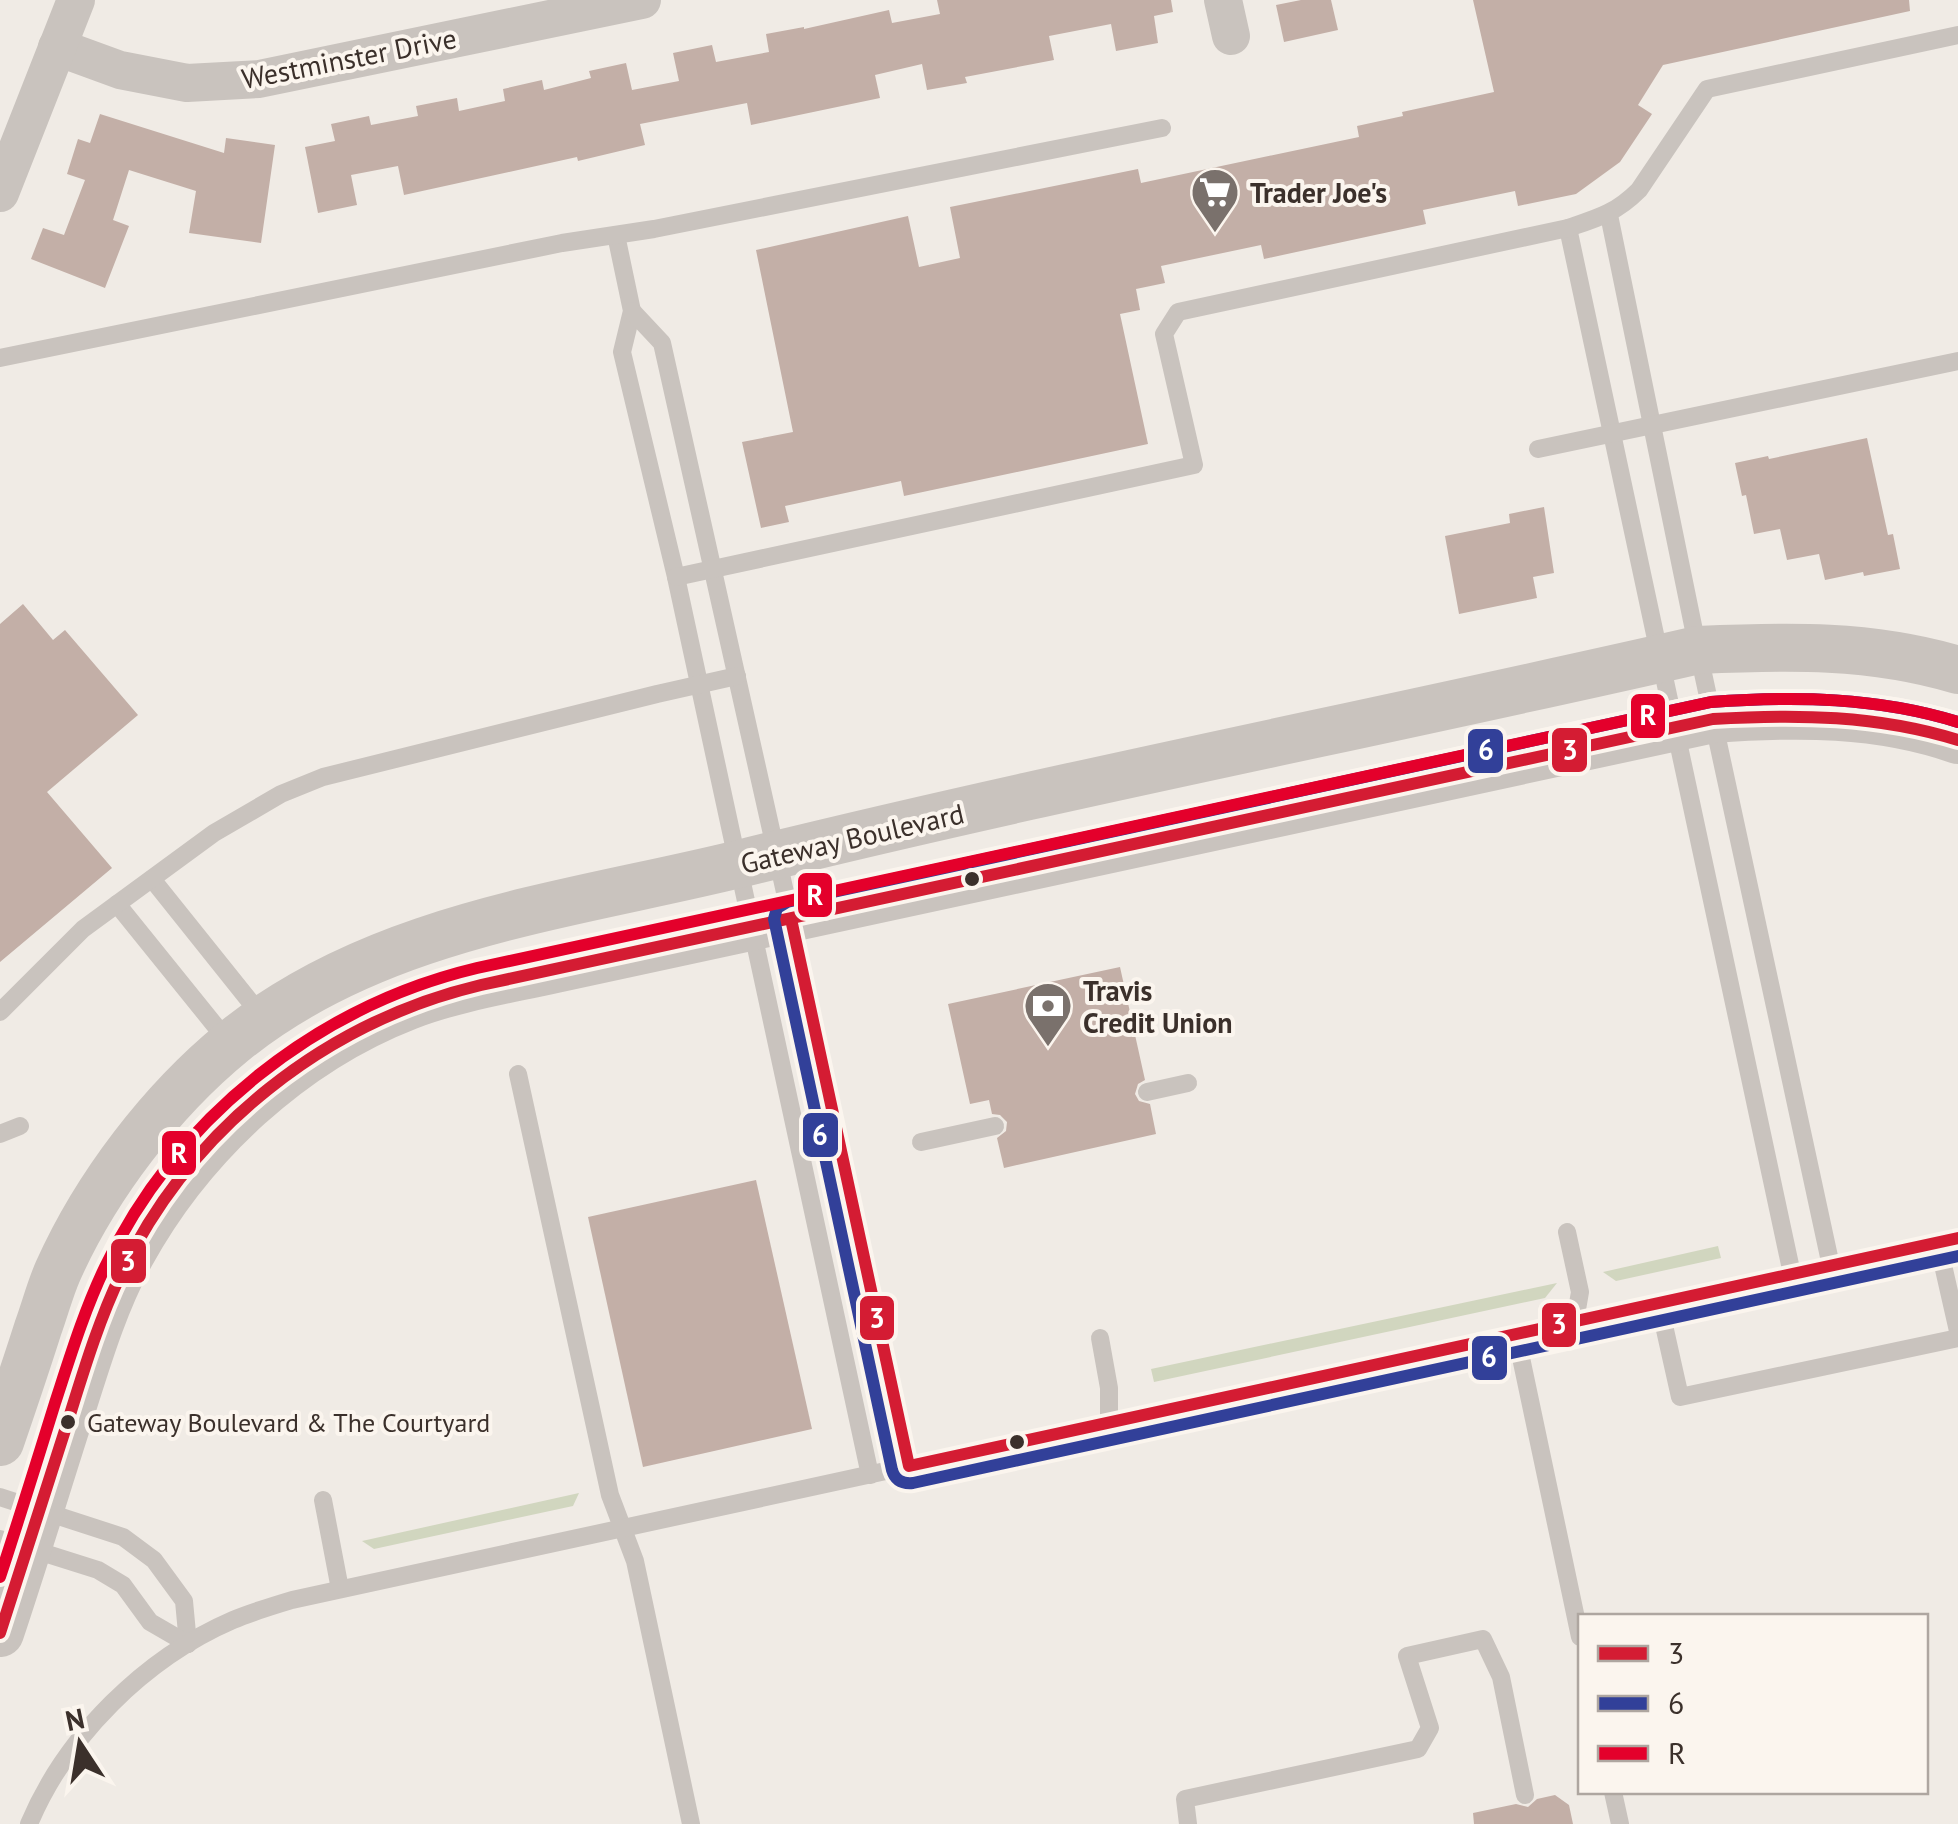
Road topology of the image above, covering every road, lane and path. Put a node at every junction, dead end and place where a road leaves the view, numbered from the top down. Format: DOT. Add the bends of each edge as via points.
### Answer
graph roads {
  1 [pos="76,0"];
  2 [pos="642,0"];
  3 [pos="1958,35"];
  4 [pos="57,47"];
  5 [pos="1162,128"];
  6 [pos="0,192"];
  7 [pos="1609,215"];
  8 [pos="1568,228"];
  9 [pos="616,235"];
  10 [pos="632,312"];
  11 [pos="0,358"];
  12 [pos="1958,361"];
  13 [pos="1653,425"];
  14 [pos="1611,433"];
  15 [pos="1538,449"];
  16 [pos="713,568"];
  17 [pos="676,577"];
  18 [pos="1679,655"];
  19 [pos="1958,670"];
  20 [pos="737,676"];
  21 [pos="699,684"];
  22 [pos="1694,723"];
  23 [pos="1958,740"];
  24 [pos="757,859"];
  25 [pos="152,879"];
  26 [pos="118,904"];
  27 [pos="771,923"];
  28 [pos="0,1012"];
  29 [pos="247,1031"];
  30 [pos="518,1074"];
  31 [pos="1188,1084"];
  32 [pos="1147,1092"];
  33 [pos="20,1126"];
  34 [pos="995,1126"];
  35 [pos="0,1134"];
  36 [pos="921,1142"];
  37 [pos="1568,1232"];
  38 [pos="1958,1238"];
  39 [pos="1938,1243"];
  40 [pos="1831,1266"];
  41 [pos="1792,1274"];
  42 [pos="1659,1302"];
  43 [pos="1575,1321"];
  44 [pos="1516,1334"];
  45 [pos="1958,1334"];
  46 [pos="1100,1338"];
  47 [pos="1109,1423"];
  48 [pos="0,1442"];
  49 [pos="908,1466"];
  50 [pos="870,1475"];
  51 [pos="322,1500"];
  52 [pos="17,1523"];
  53 [pos="623,1528"];
  54 [pos="340,1590"];
  55 [pos="1578,1628"];
  56 [pos="0,1633"];
  57 [pos="188,1644"];
  58 [pos="1614,1794"];
  59 [pos="1525,1795"];
  60 [pos="28,1824"];
  61 [pos="691,1824"];
  62 [pos="1188,1824"];
  63 [pos="1620,1824"];
  1 -- 4 [label="street"];
  2 -- 4 [label="street, Westminster Drive" via="258,79 187,83 120,70"];
  3 -- 7 [label="lane" via="1707,89 1639,190"];
  4 -- 6 [label="street"];
  5 -- 9 [label="lane"];
  7 -- 8 [label="lane"];
  7 -- 13 [label="lane"];
  8 -- 14 [label="lane"];
  8 -- 16 [label="lane" via="1178,312 1164,334 1194,465"];
  9 -- 10 [label="lane"];
  9 -- 11 [label="lane"];
  10 -- 16 [label="lane" via="662,343"];
  10 -- 17 [label="lane" via="622,352"];
  12 -- 13 [label="lane"];
  13 -- 14 [label="lane"];
  13 -- 18 [label="lane"];
  14 -- 15 [label="lane"];
  14 -- 18 [label="lane"];
  16 -- 17 [label="lane"];
  16 -- 20 [label="lane"];
  17 -- 21 [label="lane"];
  18 -- 19 [label="street, Gateway Boulevard" via="1789,646 1856,649"];
  18 -- 22 [label="lane"];
  18 -- 22 [label="lane"];
  18 -- 24 [label="street, Gateway Boulevard"];
  20 -- 21 [label="lane"];
  20 -- 24 [label="lane"];
  21 -- 24 [label="lane"];
  21 -- 25 [label="lane" via="323,777 214,833"];
  22 -- 23 [label="street" via="1779,714 1855,716"];
  22 -- 27 [label="street"];
  22 -- 40 [label="lane"];
  22 -- 41 [label="lane"];
  24 -- 27 [label="lane"];
  24 -- 27 [label="lane"];
  24 -- 29 [label="street, Gateway Boulevard" via="527,912 386,954"];
  25 -- 26 [label="lane"];
  25 -- 29 [label="lane"];
  26 -- 28 [label="lane"];
  26 -- 29 [label="lane"];
  27 -- 49 [label="lane"];
  27 -- 50 [label="lane"];
  27 -- 52 [label="street" via="408,1006 295,1068 234,1119 176,1184 131,1254"];
  29 -- 48 [label="street, Gateway Boulevard" via="176,1096 86,1218 57,1273"];
  30 -- 53 [label="lane" via="610,1495"];
  31 -- 32 [label="lane"];
  33 -- 35 [label="lane"];
  34 -- 36 [label="lane"];
  37 -- 43 [label="lane" via="1580,1292"];
  38 -- 39 [label="lane"];
  39 -- 40 [label="lane"];
  39 -- 45 [label="lane"];
  40 -- 41 [label="lane"];
  41 -- 42 [label="lane"];
  42 -- 43 [label="lane"];
  42 -- 45 [label="lane" via="1680,1397"];
  43 -- 44 [label="lane"];
  44 -- 47 [label="lane"];
  44 -- 55 [label="lane"];
  46 -- 47 [label="lane"];
  47 -- 49 [label="lane"];
  49 -- 50 [label="lane"];
  50 -- 53 [label="lane"];
  51 -- 54 [label="lane"];
  52 -- 56 [label="street"];
  52 -- 57 [label="lane" via="123,1585 150,1622"];
  52 -- 57 [label="lane" via="124,1537 154,1560 184,1601"];
  53 -- 54 [label="lane"];
  53 -- 61 [label="lane"];
  54 -- 57 [label="lane" via="232,1620"];
  57 -- 60 [label="lane" via="106,1709 64,1760"];
  58 -- 63 [label="lane"];
  59 -- 62 [label="lane" via="1500,1678 1483,1639 1406,1656 1430,1728 1418,1748 1186,1798"];
}
